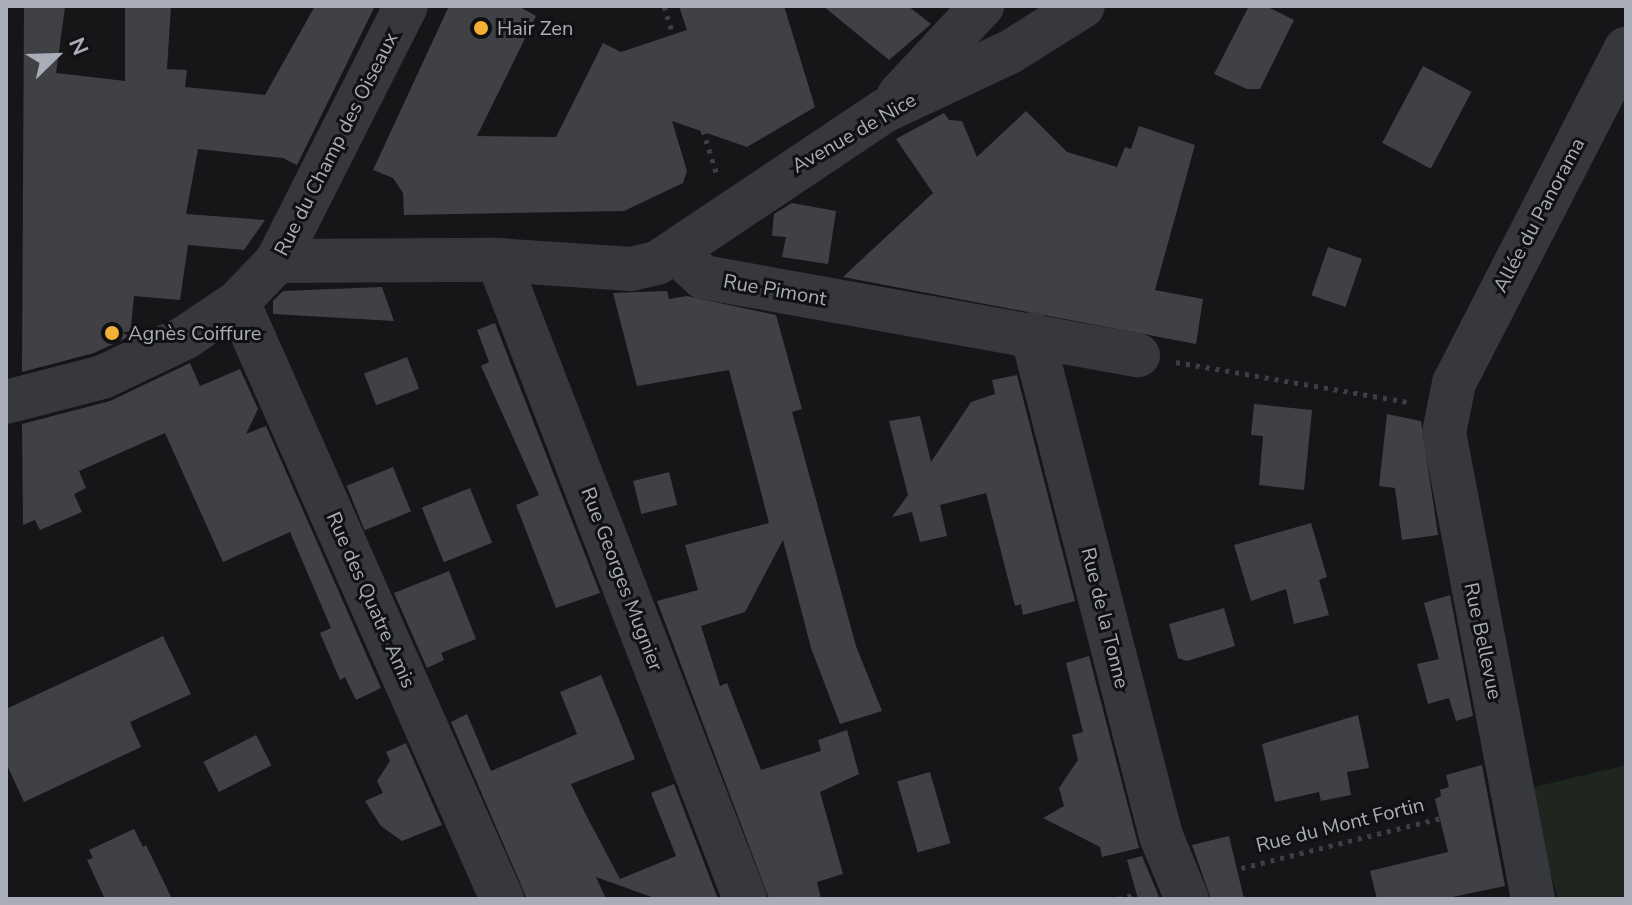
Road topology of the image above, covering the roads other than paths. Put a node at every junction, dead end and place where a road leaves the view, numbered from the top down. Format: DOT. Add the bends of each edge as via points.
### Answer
graph roads {
  1 [pos="406,6"];
  2 [pos="982,6"];
  3 [pos="1083,6"];
  4 [pos="1626,49"];
  5 [pos="884,111"];
  6 [pos="676,252"];
  7 [pos="498,260"];
  8 [pos="277,261"];
  9 [pos="238,302"];
  10 [pos="1032,334"];
  11 [pos="1138,355"];
  12 [pos="1451,396"];
  13 [pos="6,402"];
  14 [pos="1204,886"];
  15 [pos="502,899"];
  16 [pos="745,899"];
  17 [pos="1533,899"];
  1 -- 8 [label="street, Rue du Champ des Oiseaux"];
  2 -- 5 [label="street"];
  3 -- 5 [label="street, Avenue de Nice" via="1010,52"];
  4 -- 12 [label="street, Allée du Panorama"];
  5 -- 6 [label="street, Avenue de Nice"];
  6 -- 7 [label="street" via="631,269"];
  6 -- 10 [label="street, Rue Pimont" via="703,277"];
  7 -- 8 [label="street"];
  7 -- 16 [label="street, Rue Georges Mugnier"];
  8 -- 9 [label="street, Rue du Champ des Oiseaux"];
  9 -- 13 [label="street, Rue du Champ des Oiseaux" via="186,337 103,377"];
  9 -- 15 [label="street, Rue des Quatre Amis"];
  10 -- 11 [label="street, Rue Pimont"];
  10 -- 14 [label="street, Rue de la Tonne" via="1161,836"];
  12 -- 17 [label="street, Rue Bellevue" via="1444,433 1455,506"];
}
